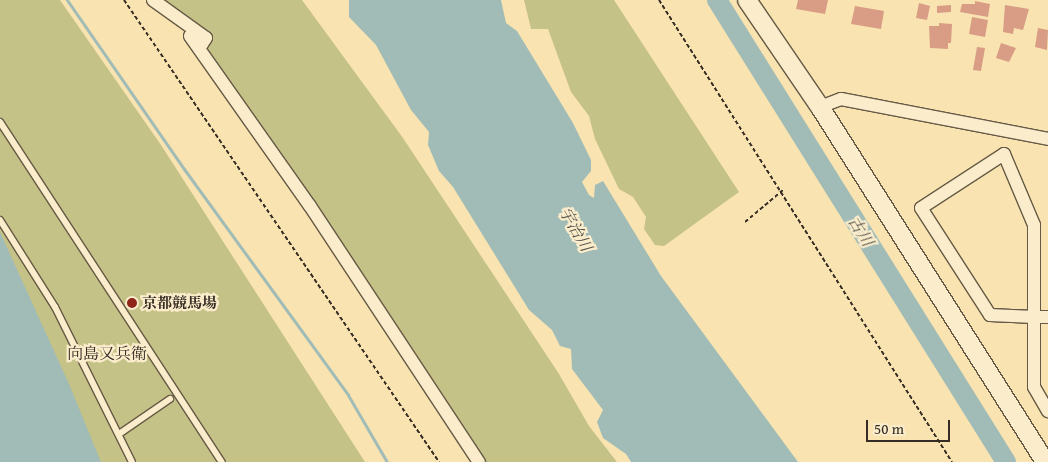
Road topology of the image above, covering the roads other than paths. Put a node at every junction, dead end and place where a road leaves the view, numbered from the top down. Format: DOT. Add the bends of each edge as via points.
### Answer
graph roads {
  1 [pos="153,0"];
  2 [pos="747,0"];
  3 [pos="820,107"];
  4 [pos="0,122"];
  5 [pos="1009,131"];
  6 [pos="1048,139"];
  7 [pos="1004,154"];
  8 [pos="0,220"];
  9 [pos="1034,317"];
  10 [pos="1048,317"];
  11 [pos="170,399"];
  12 [pos="1048,411"];
  13 [pos="119,434"];
  14 [pos="132,462"];
  15 [pos="222,462"];
  16 [pos="479,462"];
  17 [pos="1045,462"];
  1 -- 16 [label="street" via="206,38 202,44 190,36 310,206"];
  2 -- 3 [label="street"];
  3 -- 5 [label="street" via="841,99"];
  3 -- 17 [label="street"];
  4 -- 15 [label="lane"];
  5 -- 6 [label="street"];
  5 -- 7 [label="street"];
  7 -- 9 [label="street" via="1034,225"];
  7 -- 9 [label="street" via="921,208 990,315"];
  8 -- 13 [label="lane" via="55,307"];
  9 -- 10 [label="street"];
  9 -- 12 [label="street" via="1034,387"];
  11 -- 13 [label="lane"];
  13 -- 14 [label="lane"];
}
